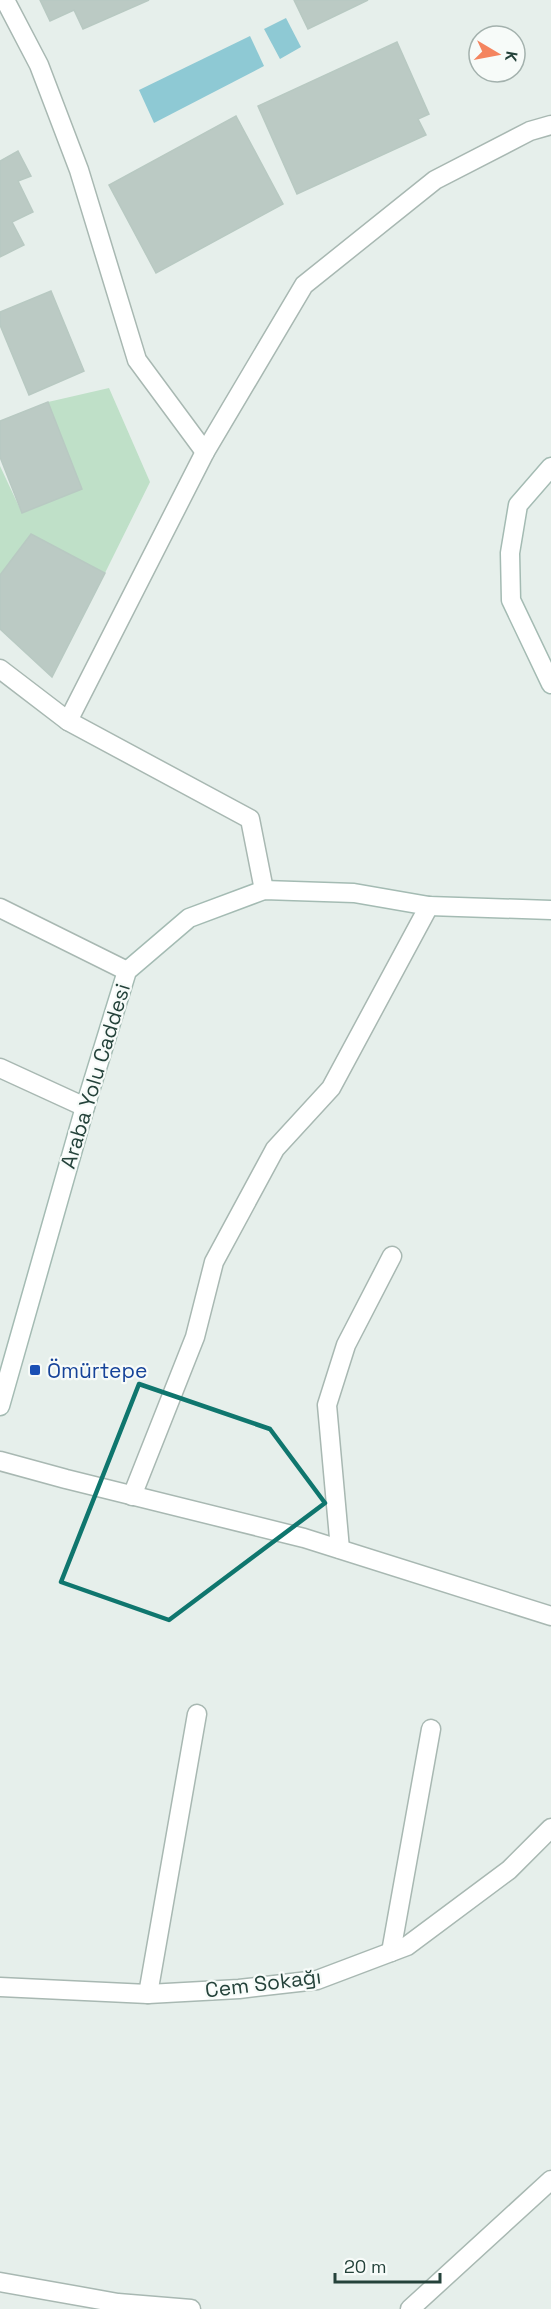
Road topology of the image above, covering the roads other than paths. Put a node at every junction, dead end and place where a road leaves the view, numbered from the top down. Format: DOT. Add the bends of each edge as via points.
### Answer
graph roads {
  1 [pos="5,0"];
  2 [pos="551,125"];
  3 [pos="205,452"];
  4 [pos="551,466"];
  5 [pos="0,669"];
  6 [pos="551,684"];
  7 [pos="68,722"];
  8 [pos="264,890"];
  9 [pos="429,906"];
  10 [pos="0,908"];
  11 [pos="551,910"];
  12 [pos="127,971"];
  13 [pos="0,1068"];
  14 [pos="85,1107"];
  15 [pos="392,1256"];
  16 [pos="0,1406"];
  17 [pos="0,1461"];
  18 [pos="132,1496"];
  19 [pos="340,1549"];
  20 [pos="551,1616"];
  21 [pos="198,1714"];
  22 [pos="431,1729"];
  23 [pos="551,1828"];
  24 [pos="392,1952"];
  25 [pos="0,1987"];
  26 [pos="148,1994"];
  27 [pos="551,2180"];
  28 [pos="0,2282"];
  29 [pos="121,2306"];
  30 [pos="191,2309"];
  31 [pos="410,2309"];
  1 -- 3 [label="street" via="39,65 79,170 137,360"];
  2 -- 3 [label="street" via="530,131 435,180 304,285"];
  3 -- 7 [label="street"];
  4 -- 6 [label="street" via="518,506 510,553 511,600"];
  5 -- 7 [label="street"];
  7 -- 8 [label="street" via="250,819"];
  8 -- 9 [label="street, Araba Yolu Caddesi" via="354,893"];
  8 -- 12 [label="street, Araba Yolu Caddesi" via="189,918"];
  9 -- 11 [label="street, Araba Yolu Caddesi"];
  9 -- 18 [label="street" via="331,1088 275,1149 214,1262 195,1337"];
  10 -- 12 [label="street"];
  12 -- 14 [label="street, Araba Yolu Caddesi"];
  13 -- 14 [label="street"];
  14 -- 16 [label="street, Araba Yolu Caddesi"];
  15 -- 19 [label="street" via="346,1345 327,1405"];
  17 -- 18 [label="street"];
  18 -- 19 [label="street"];
  19 -- 20 [label="street"];
  21 -- 26 [label="street"];
  22 -- 24 [label="street"];
  23 -- 24 [label="street, Cem Sokağı" via="509,1870 407,1946"];
  24 -- 26 [label="street, Cem Sokağı" via="317,1980"];
  25 -- 26 [label="street, Cem Sokağı"];
  27 -- 31 [label="street"];
  28 -- 29 [label="street"];
  29 -- 30 [label="street"];
}
